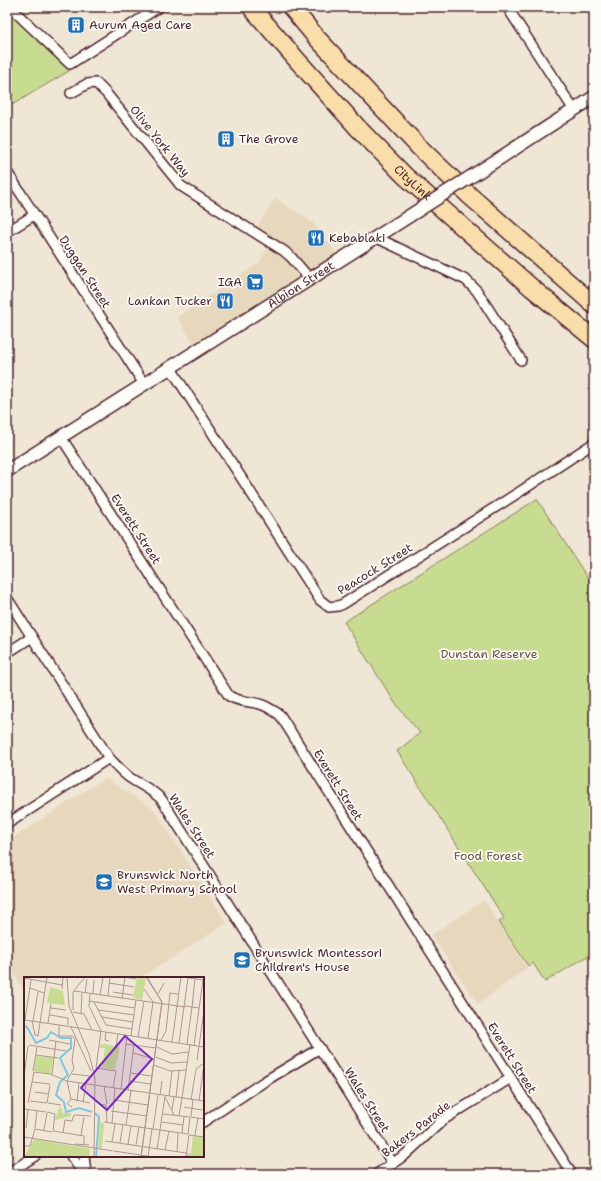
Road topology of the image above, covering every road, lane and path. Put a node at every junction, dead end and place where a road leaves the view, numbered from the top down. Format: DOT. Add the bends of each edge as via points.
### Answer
graph roads {
  1 [pos="10,7"];
  2 [pos="159,7"];
  3 [pos="251,7"];
  4 [pos="291,7"];
  5 [pos="507,7"];
  6 [pos="71,93"];
  7 [pos="594,98"];
  8 [pos="574,110"];
  9 [pos="7,172"];
  10 [pos="34,215"];
  11 [pos="7,232"];
  12 [pos="375,237"];
  13 [pos="530,249"];
  14 [pos="310,279"];
  15 [pos="594,292"];
  16 [pos="594,305"];
  17 [pos="592,338"];
  18 [pos="521,360"];
  19 [pos="170,367"];
  20 [pos="144,384"];
  21 [pos="61,437"];
  22 [pos="594,443"];
  23 [pos="7,471"];
  24 [pos="7,598"];
  25 [pos="32,637"];
  26 [pos="7,653"];
  27 [pos="109,758"];
  28 [pos="7,824"];
  29 [pos="320,1048"];
  30 [pos="511,1078"];
  31 [pos="204,1121"];
  32 [pos="33,1157"];
  33 [pos="72,1157"];
  34 [pos="84,1157"];
  35 [pos="393,1164"];
  36 [pos="7,1174"];
  37 [pos="85,1174"];
  38 [pos="377,1174"];
  39 [pos="572,1174"];
  1 -- 2 [label="street" via="70,64"];
  3 -- 17 [label="highway, CityLink" via="296,60 405,176"];
  4 -- 13 [label="highway" via="419,147"];
  5 -- 8 [label="street"];
  6 -- 14 [label="street, Olive York Way" via="96,82 177,183 284,251"];
  7 -- 8 [label="street, Albion Street"];
  8 -- 12 [label="street, Albion Street, bridge"];
  9 -- 10 [label="street, Duggan Street"];
  10 -- 11 [label="street"];
  10 -- 20 [label="street, Duggan Street"];
  12 -- 14 [label="street, Albion Street"];
  12 -- 18 [label="street" via="466,280 477,291"];
  13 -- 15 [label="highway"];
  13 -- 16 [label="highway"];
  14 -- 19 [label="street, Albion Street"];
  19 -- 20 [label="street, Albion Street"];
  19 -- 22 [label="street, Peacock Street" via="320,600 329,607 343,604"];
  20 -- 21 [label="street, Albion Street"];
  21 -- 23 [label="street, Albion Street"];
  21 -- 30 [label="street, Everett Street" via="229,696 241,701 262,704 280,715"];
  24 -- 25 [label="street, Wales Street"];
  25 -- 26 [label="street"];
  25 -- 27 [label="street, Wales Street"];
  27 -- 28 [label="street"];
  27 -- 29 [label="street, Wales Street" via="120,770 162,800"];
  29 -- 31 [label="street"];
  29 -- 35 [label="street, Wales Street"];
  30 -- 35 [label="street, Bakers Parade" via="443,1120"];
  30 -- 39 [label="street, Everett Street"];
  32 -- 36 [label="street"];
  33 -- 37 [label="street"];
  34 -- 37 [label="street"];
  35 -- 38 [label="street, Bakers Parade"];
}
